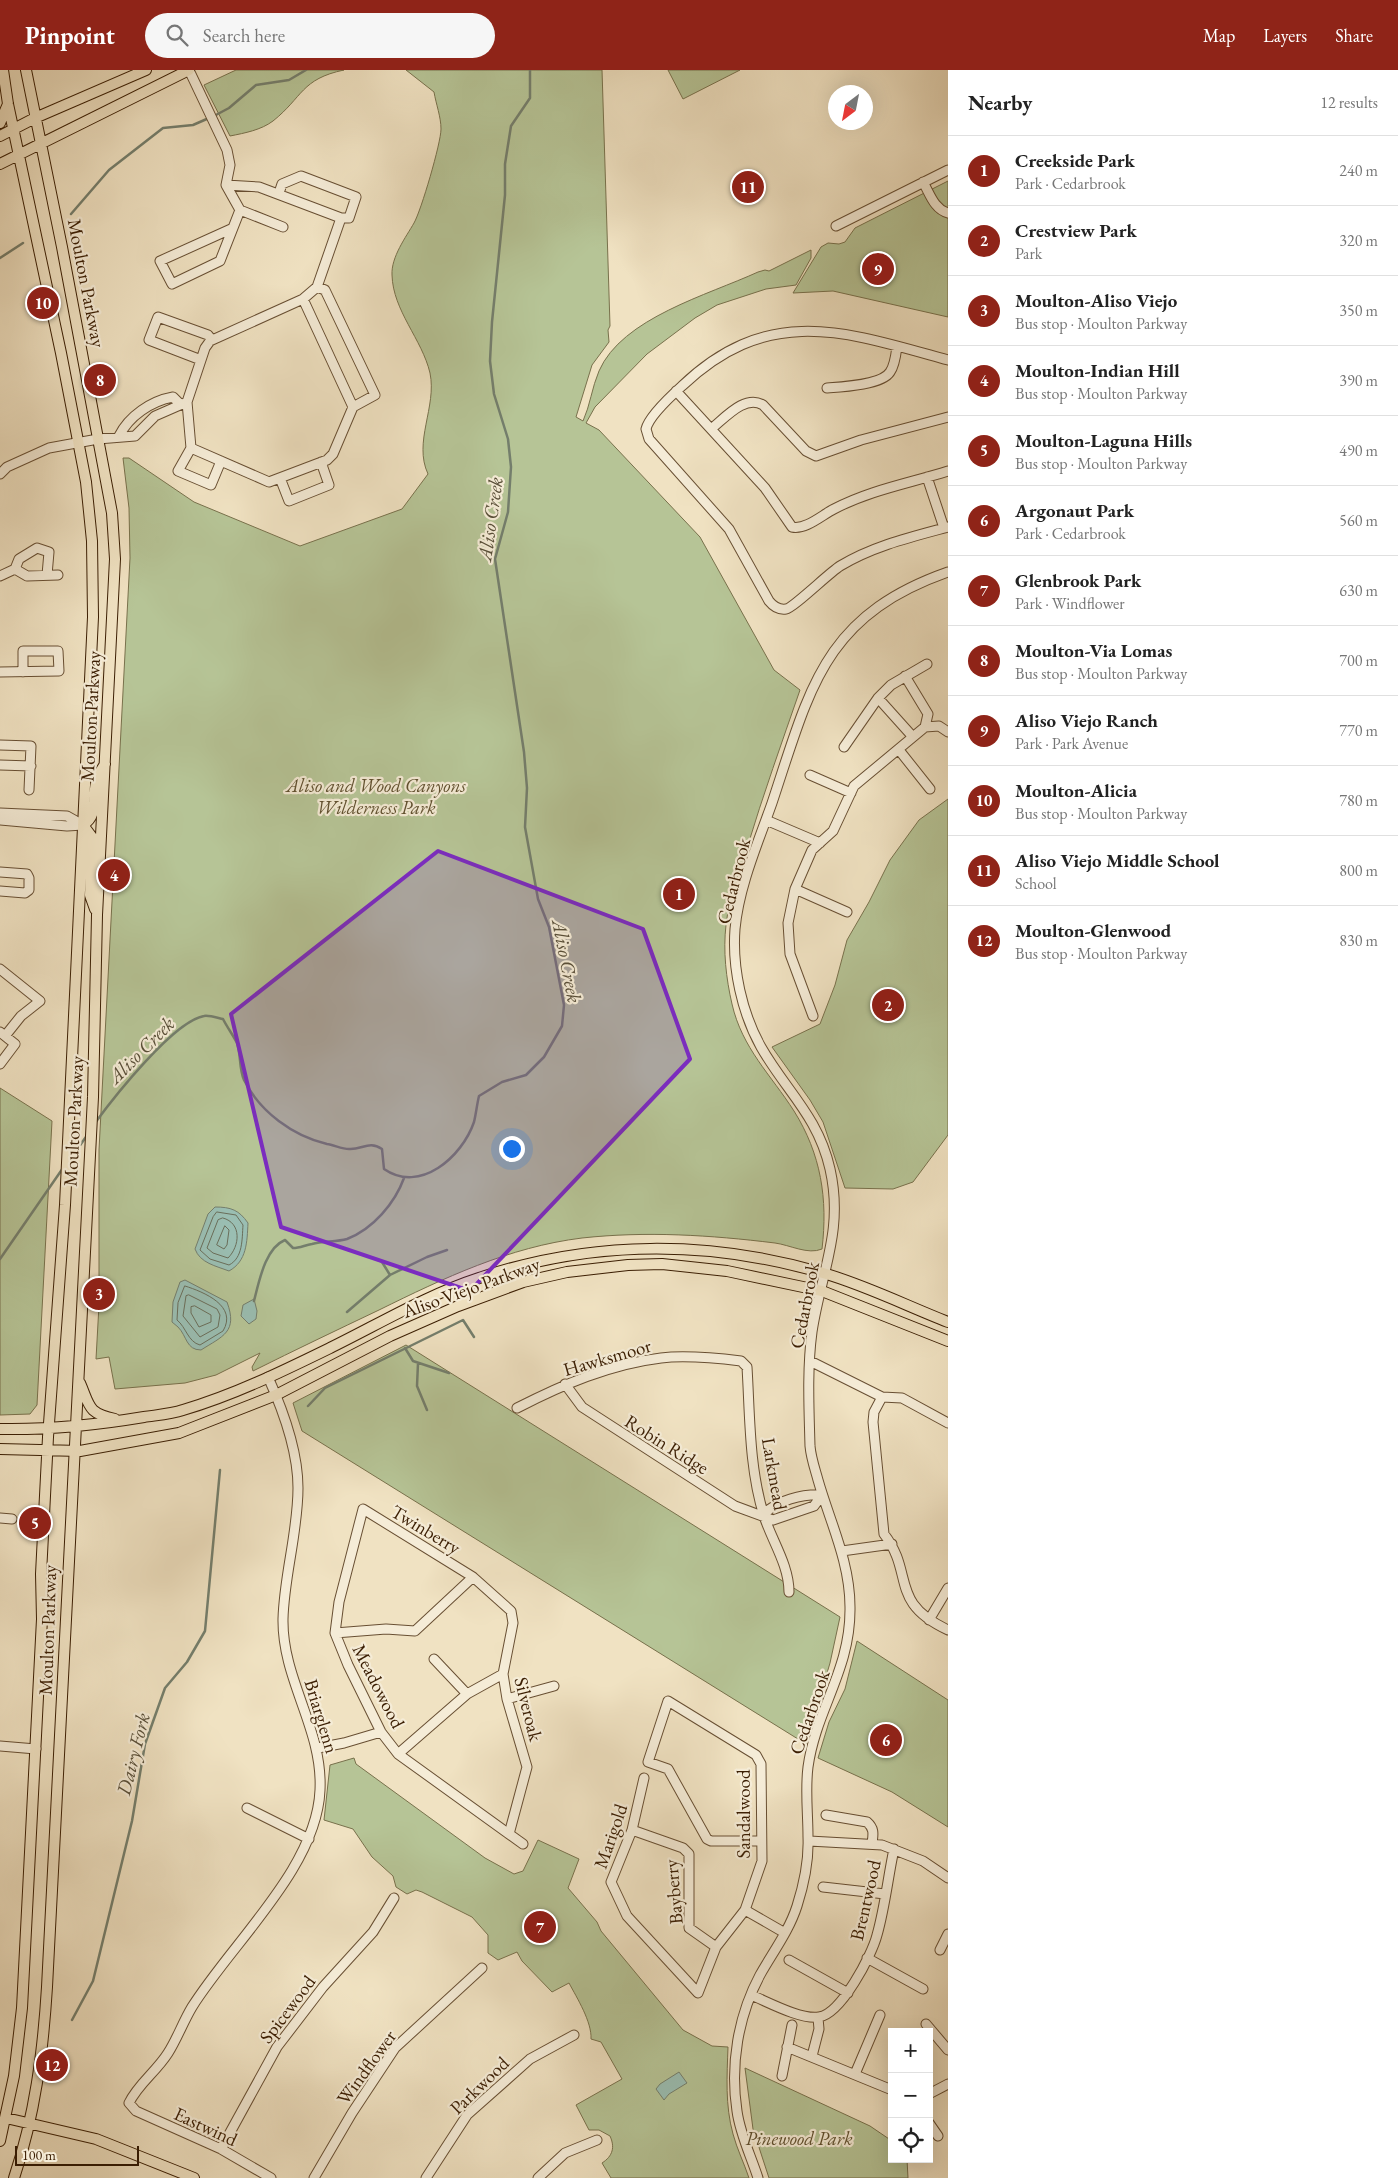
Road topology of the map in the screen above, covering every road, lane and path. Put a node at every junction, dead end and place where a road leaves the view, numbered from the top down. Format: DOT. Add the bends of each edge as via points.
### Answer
graph roads {
  1 [pos="3,70"];
  2 [pos="26,70"];
  3 [pos="146,70"];
  4 [pos="189,70"];
  5 [pos="8,104"];
  6 [pos="35,118"];
  7 [pos="0,123"];
  8 [pos="14,129"];
  9 [pos="0,136"];
  10 [pos="42,143"];
  11 [pos="20,155"];
  12 [pos="0,164"];
  13 [pos="948,170"];
  14 [pos="923,182"];
  15 [pos="226,184"];
  16 [pos="279,193"];
  17 [pos="240,210"];
  18 [pos="948,213"];
  19 [pos="341,218"];
  20 [pos="836,226"];
  21 [pos="283,227"];
  22 [pos="233,228"];
  23 [pos="317,287"];
  24 [pos="303,299"];
  25 [pos="212,340"];
  26 [pos="898,346"];
  27 [pos="202,360"];
  28 [pos="948,360"];
  29 [pos="827,388"];
  30 [pos="676,391"];
  31 [pos="183,403"];
  32 [pos="353,407"];
  33 [pos="948,417"];
  34 [pos="712,429"];
  35 [pos="119,436"];
  36 [pos="98,439"];
  37 [pos="79,442"];
  38 [pos="191,448"];
  39 [pos="221,461"];
  40 [pos="321,462"];
  41 [pos="948,471"];
  42 [pos="0,474"];
  43 [pos="927,477"];
  44 [pos="280,478"];
  45 [pos="946,527"];
  46 [pos="14,568"];
  47 [pos="948,572"];
  48 [pos="47,575"];
  49 [pos="58,575"];
  50 [pos="0,576"];
  51 [pos="927,664"];
  52 [pos="0,672"];
  53 [pos="23,672"];
  54 [pos="905,676"];
  55 [pos="878,698"];
  56 [pos="925,727"];
  57 [pos="948,732"];
  58 [pos="913,737"];
  59 [pos="0,745"];
  60 [pos="844,747"];
  61 [pos="899,750"];
  62 [pos="106,763"];
  63 [pos="0,765"];
  64 [pos="30,766"];
  65 [pos="810,775"];
  66 [pos="930,789"];
  67 [pos="30,790"];
  68 [pos="851,793"];
  69 [pos="0,813"];
  70 [pos="0,820"];
  71 [pos="766,820"];
  72 [pos="83,825"];
  73 [pos="820,843"];
  74 [pos="0,872"];
  75 [pos="795,888"];
  76 [pos="0,890"];
  77 [pos="847,912"];
  78 [pos="97,915"];
  79 [pos="0,969"];
  80 [pos="813,1016"];
  81 [pos="3,1034"];
  82 [pos="0,1064"];
  83 [pos="825,1274"];
  84 [pos="822,1291"];
  85 [pos="948,1322"];
  86 [pos="948,1341"];
  87 [pos="741,1361"];
  88 [pos="810,1362"];
  89 [pos="268,1377"];
  90 [pos="78,1380"];
  91 [pos="566,1384"];
  92 [pos="276,1395"];
  93 [pos="882,1397"];
  94 [pos="517,1408"];
  95 [pos="123,1421"];
  96 [pos="948,1423"];
  97 [pos="49,1428"];
  98 [pos="75,1428"];
  99 [pos="0,1429"];
  100 [pos="0,1448"];
  101 [pos="48,1448"];
  102 [pos="73,1451"];
  103 [pos="822,1495"];
  104 [pos="780,1504"];
  105 [pos="362,1509"];
  106 [pos="764,1515"];
  107 [pos="784,1516"];
  108 [pos="0,1518"];
  109 [pos="12,1519"];
  110 [pos="892,1544"];
  111 [pos="842,1551"];
  112 [pos="474,1577"];
  113 [pos="948,1588"];
  114 [pos="788,1592"];
  115 [pos="929,1620"];
  116 [pos="948,1630"];
  117 [pos="335,1633"];
  118 [pos="434,1659"];
  119 [pos="503,1674"];
  120 [pos="554,1686"];
  121 [pos="467,1694"];
  122 [pos="507,1699"];
  123 [pos="381,1732"];
  124 [pos="0,1746"];
  125 [pos="318,1748"];
  126 [pos="36,1749"];
  127 [pos="398,1754"];
  128 [pos="644,1778"];
  129 [pos="247,1808"];
  130 [pos="826,1815"];
  131 [pos="632,1830"];
  132 [pos="509,1834"];
  133 [pos="309,1839"];
  134 [pos="761,1841"];
  135 [pos="809,1841"];
  136 [pos="523,1844"];
  137 [pos="872,1844"];
  138 [pos="894,1849"];
  139 [pos="948,1878"];
  140 [pos="822,1887"];
  141 [pos="885,1894"];
  142 [pos="394,1898"];
  143 [pos="745,1910"];
  144 [pos="785,1934"];
  145 [pos="948,1934"];
  146 [pos="716,1947"];
  147 [pos="940,1950"];
  148 [pos="867,1958"];
  149 [pos="789,1960"];
  150 [pos="482,1968"];
  151 [pos="923,1989"];
  152 [pos="698,1992"];
  153 [pos="848,1993"];
  154 [pos="751,1995"];
  155 [pos="880,2015"];
  156 [pos="818,2018"];
  157 [pos="926,2024"];
  158 [pos="792,2025"];
  159 [pos="574,2034"];
  160 [pos="788,2047"];
  161 [pos="948,2050"];
  162 [pos="812,2056"];
  163 [pos="855,2074"];
  164 [pos="782,2076"];
  165 [pos="948,2084"];
  166 [pos="888,2088"];
  167 [pos="933,2092"];
  168 [pos="129,2103"];
  169 [pos="2,2117"];
  170 [pos="30,2124"];
  171 [pos="933,2129"];
  172 [pos="938,2136"];
  173 [pos="596,2140"];
  174 [pos="0,2141"];
  175 [pos="221,2149"];
  176 [pos="14,2178"];
  177 [pos="194,2178"];
  178 [pos="271,2178"];
  179 [pos="314,2178"];
  180 [pos="426,2178"];
  181 [pos="538,2178"];
  182 [pos="758,2178"];
  1 -- 5 [label="main road, Moulton Parkway"];
  2 -- 6 [label="main road, Moulton Parkway"];
  3 -- 6 [label="main road"];
  4 -- 10 [label="main road"];
  4 -- 15 [label="street" via="226,148 230,165"];
  5 -- 7 [label="main road"];
  5 -- 8 [label="main road, Moulton Parkway"];
  6 -- 8 [label="main road"];
  6 -- 10 [label="main road, Moulton Parkway"];
  8 -- 9 [label="main road"];
  8 -- 11 [label="main road, Moulton Parkway"];
  10 -- 11 [label="main road"];
  10 -- 36 [label="main road, Moulton Parkway"];
  11 -- 12 [label="main road"];
  11 -- 37 [label="main road, Moulton Parkway"];
  13 -- 14 [label="street"];
  14 -- 18 [label="street" via="934,203"];
  14 -- 20 [label="street"];
  15 -- 16 [label="street" via="259,187"];
  15 -- 17 [label="street"];
  16 -- 19 [label="street"];
  16 -- 19 [label="street" via="282,184 301,176 356,197 349,218"];
  17 -- 21 [label="street"];
  17 -- 22 [label="street"];
  19 -- 23 [label="street"];
  22 -- 22 [label="street" via="160,261 172,284 220,261"];
  23 -- 24 [label="street"];
  23 -- 32 [label="street" via="325,290 375,395"];
  24 -- 25 [label="street"];
  24 -- 32 [label="street"];
  25 -- 27 [label="street" via="205,348"];
  25 -- 27 [label="street" via="208,335 158,317 149,340"];
  26 -- 28 [label="street"];
  26 -- 29 [label="street" via="888,375 853,386"];
  26 -- 30 [label="street" via="828,330 775,334 718,357"];
  27 -- 31 [label="street"];
  30 -- 34 [label="street"];
  30 -- 45 [label="street" via="650,419 646,429 649,440 729,529 774,606 786,609 794,605 820,581 865,552"];
  31 -- 35 [label="street" via="155,416 135,436"];
  31 -- 35 [label="street" via="172,397 153,402 123,428"];
  31 -- 38 [label="street"];
  32 -- 40 [label="street" via="333,454"];
  33 -- 34 [label="street" via="861,440 816,456 806,452 759,403 753,401 744,404"];
  34 -- 43 [label="street" via="765,488 792,527 804,526 872,492"];
  35 -- 36 [label="street"];
  36 -- 37 [label="street"];
  36 -- 62 [label="main road, Moulton Parkway" via="114,525 115,559"];
  37 -- 42 [label="street" via="36,453 7,467"];
  37 -- 72 [label="main road, Moulton Parkway" via="90,515 93,617"];
  38 -- 39 [label="street"];
  38 -- 39 [label="street" via="178,471 210,485"];
  39 -- 44 [label="street" via="269,482"];
  40 -- 44 [label="street"];
  40 -- 44 [label="street" via="329,485 289,502"];
  41 -- 43 [label="street"];
  43 -- 45 [label="street"];
  46 -- 48 [label="street" via="28,576"];
  46 -- 48 [label="street" via="18,559 37,548 44,549 49,552"];
  46 -- 50 [label="street"];
  47 -- 71 [label="street, Cedarbrook" via="912,584 883,602 855,624 832,652 815,680 801,715"];
  48 -- 49 [label="street"];
  51 -- 54 [label="street"];
  52 -- 53 [label="street"];
  53 -- 53 [label="street" via="59,671 58,651 23,651"];
  54 -- 55 [label="street"];
  54 -- 56 [label="street" via="928,714"];
  55 -- 58 [label="street"];
  55 -- 60 [label="street"];
  56 -- 57 [label="street" via="939,726"];
  56 -- 58 [label="street"];
  58 -- 61 [label="street"];
  59 -- 64 [label="street" via="31,746"];
  61 -- 66 [label="street"];
  61 -- 68 [label="street" via="861,779"];
  62 -- 72 [label="main road" via="95,785 94,810"];
  62 -- 78 [label="main road, Moulton Parkway"];
  63 -- 64 [label="street"];
  64 -- 67 [label="street"];
  65 -- 68 [label="street"];
  68 -- 73 [label="street" via="833,831"];
  69 -- 72 [label="street" via="67,816"];
  70 -- 72 [label="street"];
  71 -- 73 [label="street"];
  71 -- 83 [label="street, Cedarbrook" via="748,873 735,927 735,959 742,999 760,1045 803,1106 828,1159 836,1216"];
  72 -- 78 [label="main road" via="92,837 90,895"];
  72 -- 97 [label="main road, Moulton Parkway" via="66,1205"];
  73 -- 75 [label="street" via="812,850"];
  74 -- 76 [label="street" via="27,874 30,878 29,890 25,894"];
  75 -- 77 [label="street"];
  75 -- 80 [label="street" via="788,923 790,954"];
  78 -- 90 [label="main road, Moulton Parkway" via="93,1097"];
  79 -- 81 [label="street" via="40,1001"];
  81 -- 82 [label="street" via="15,1044"];
  83 -- 84 [label="street, Cedarbrook"];
  83 -- 85 [label="main road, Aliso Viejo Parkway"];
  83 -- 89 [label="main road, Aliso Viejo Parkway" via="772,1260 680,1248 642,1247 557,1257 477,1278"];
  84 -- 86 [label="main road, Aliso Viejo Parkway"];
  84 -- 88 [label="street, Cedarbrook" via="812,1332"];
  84 -- 92 [label="main road, Aliso Viejo Parkway" via="727,1270 662,1264 628,1264 567,1272 523,1282 458,1306 390,1336"];
  87 -- 91 [label="street, Hawksmoor" via="661,1358"];
  87 -- 106 [label="street, Larkmead" via="746,1367 753,1465"];
  88 -- 93 [label="street"];
  88 -- 103 [label="street, Cedarbrook" via="810,1453"];
  89 -- 92 [label="street, Briarglenn"];
  89 -- 95 [label="main road, Aliso Viejo Parkway" via="182,1411"];
  90 -- 95 [label="main road" via="92,1410 98,1415"];
  90 -- 98 [label="main road, Moulton Parkway"];
  91 -- 94 [label="street, Hawksmoor"];
  91 -- 106 [label="street, Robin Ridge" via="582,1407 610,1428 734,1506"];
  92 -- 102 [label="main road, Aliso Viejo Parkway" via="179,1434"];
  92 -- 125 [label="street, Briarglenn" via="290,1433 298,1487 283,1619 287,1660"];
  93 -- 96 [label="street" via="902,1398"];
  93 -- 110 [label="street" via="873,1422 882,1524 884,1534"];
  95 -- 98 [label="main road, Aliso Viejo Parkway"];
  97 -- 98 [label="main road, Aliso Viejo Parkway"];
  97 -- 99 [label="main road, Aliso Viejo Parkway"];
  97 -- 101 [label="main road, Moulton Parkway"];
  98 -- 102 [label="main road, Moulton Parkway"];
  100 -- 101 [label="main road, Aliso Viejo Parkway"];
  101 -- 102 [label="main road, Aliso Viejo Parkway"];
  101 -- 126 [label="main road, Moulton Parkway"];
  102 -- 170 [label="main road, Moulton Parkway" via="47,1987 42,2056"];
  103 -- 104 [label="street" via="807,1494"];
  103 -- 107 [label="street, Robin Ridge" via="814,1506"];
  103 -- 111 [label="street, Cedarbrook"];
  104 -- 106 [label="street" via="769,1508"];
  104 -- 107 [label="street"];
  105 -- 112 [label="street, Twinberry"];
  105 -- 117 [label="street, Meadowood" via="339,1602"];
  106 -- 107 [label="street, Robin Ridge" via="773,1520"];
  106 -- 114 [label="street, Larkmead" via="788,1577"];
  108 -- 109 [label="street"];
  110 -- 111 [label="street"];
  110 -- 115 [label="street" via="911,1603"];
  111 -- 135 [label="street, Cedarbrook" via="848,1575 849,1632 844,1661 817,1729 808,1765 806,1806"];
  112 -- 117 [label="street" via="415,1631 386,1629"];
  112 -- 119 [label="street, Silveroak" via="511,1611"];
  113 -- 115 [label="street"];
  115 -- 116 [label="street"];
  117 -- 123 [label="street, Meadowood"];
  118 -- 121 [label="street"];
  119 -- 121 [label="street"];
  119 -- 122 [label="street, Silveroak"];
  120 -- 122 [label="street"];
  121 -- 127 [label="street"];
  122 -- 132 [label="street, Silveroak" via="527,1767"];
  123 -- 125 [label="street" via="344,1744"];
  123 -- 127 [label="street, Meadowood"];
  124 -- 126 [label="street"];
  125 -- 133 [label="street, Briarglenn" via="319,1809"];
  126 -- 169 [label="main road, Moulton Parkway" via="22,2008"];
  127 -- 132 [label="street, Meadowood"];
  128 -- 131 [label="street, Marigold"];
  129 -- 133 [label="street"];
  130 -- 137 [label="street" via="867,1822 874,1833"];
  131 -- 146 [label="street, Bayberry" via="683,1848 689,1854 689,1928"];
  131 -- 152 [label="street, Marigold" via="611,1882 627,1916"];
  132 -- 136 [label="street, Meadowood"];
  133 -- 168 [label="street, Briarglenn" via="283,1883 192,2007 168,2054 134,2092"];
  134 -- 134 [label="street, Sandalwood" via="707,1839 668,1769 648,1762 668,1701 760,1759"];
  134 -- 143 [label="street, Sandalwood" via="762,1861"];
  135 -- 137 [label="street"];
  135 -- 144 [label="street, Cedarbrook" via="802,1888"];
  137 -- 138 [label="street"];
  138 -- 139 [label="street" via="923,1861"];
  138 -- 141 [label="street, Brentwood"];
  140 -- 141 [label="street"];
  141 -- 148 [label="street, Brentwood" via="877,1936"];
  142 -- 175 [label="street, Spicewood" via="373,1932 323,1987 277,2047"];
  143 -- 144 [label="street"];
  143 -- 146 [label="street, Sandalwood"];
  144 -- 154 [label="street, Cedarbrook"];
  145 -- 147 [label="street"];
  146 -- 152 [label="street, Sandalwood"];
  148 -- 151 [label="street"];
  148 -- 153 [label="street, Brentwood"];
  149 -- 153 [label="street"];
  150 -- 179 [label="street, Windflower" via="395,2048"];
  153 -- 156 [label="street, Brentwood" via="836,2009"];
  154 -- 156 [label="street" via="797,2014"];
  154 -- 182 [label="street, Cedarbrook" via="737,2044 735,2088 738,2115"];
  155 -- 163 [label="street"];
  156 -- 162 [label="street" via="819,2029"];
  157 -- 161 [label="street"];
  158 -- 160 [label="street"];
  159 -- 180 [label="street, Parkwood" via="530,2059 467,2115"];
  160 -- 162 [label="street"];
  160 -- 164 [label="street"];
  162 -- 163 [label="street"];
  163 -- 166 [label="street"];
  165 -- 167 [label="street"];
  168 -- 175 [label="street, Eastwind" via="136,2111"];
  169 -- 170 [label="main road"];
  169 -- 174 [label="main road, Moulton Parkway"];
  170 -- 176 [label="main road, Moulton Parkway"];
  170 -- 177 [label="main road" via="96,2140"];
  171 -- 172 [label="street"];
  173 -- 181 [label="street" via="565,2153"];
  175 -- 178 [label="street, Eastwind"];
}
